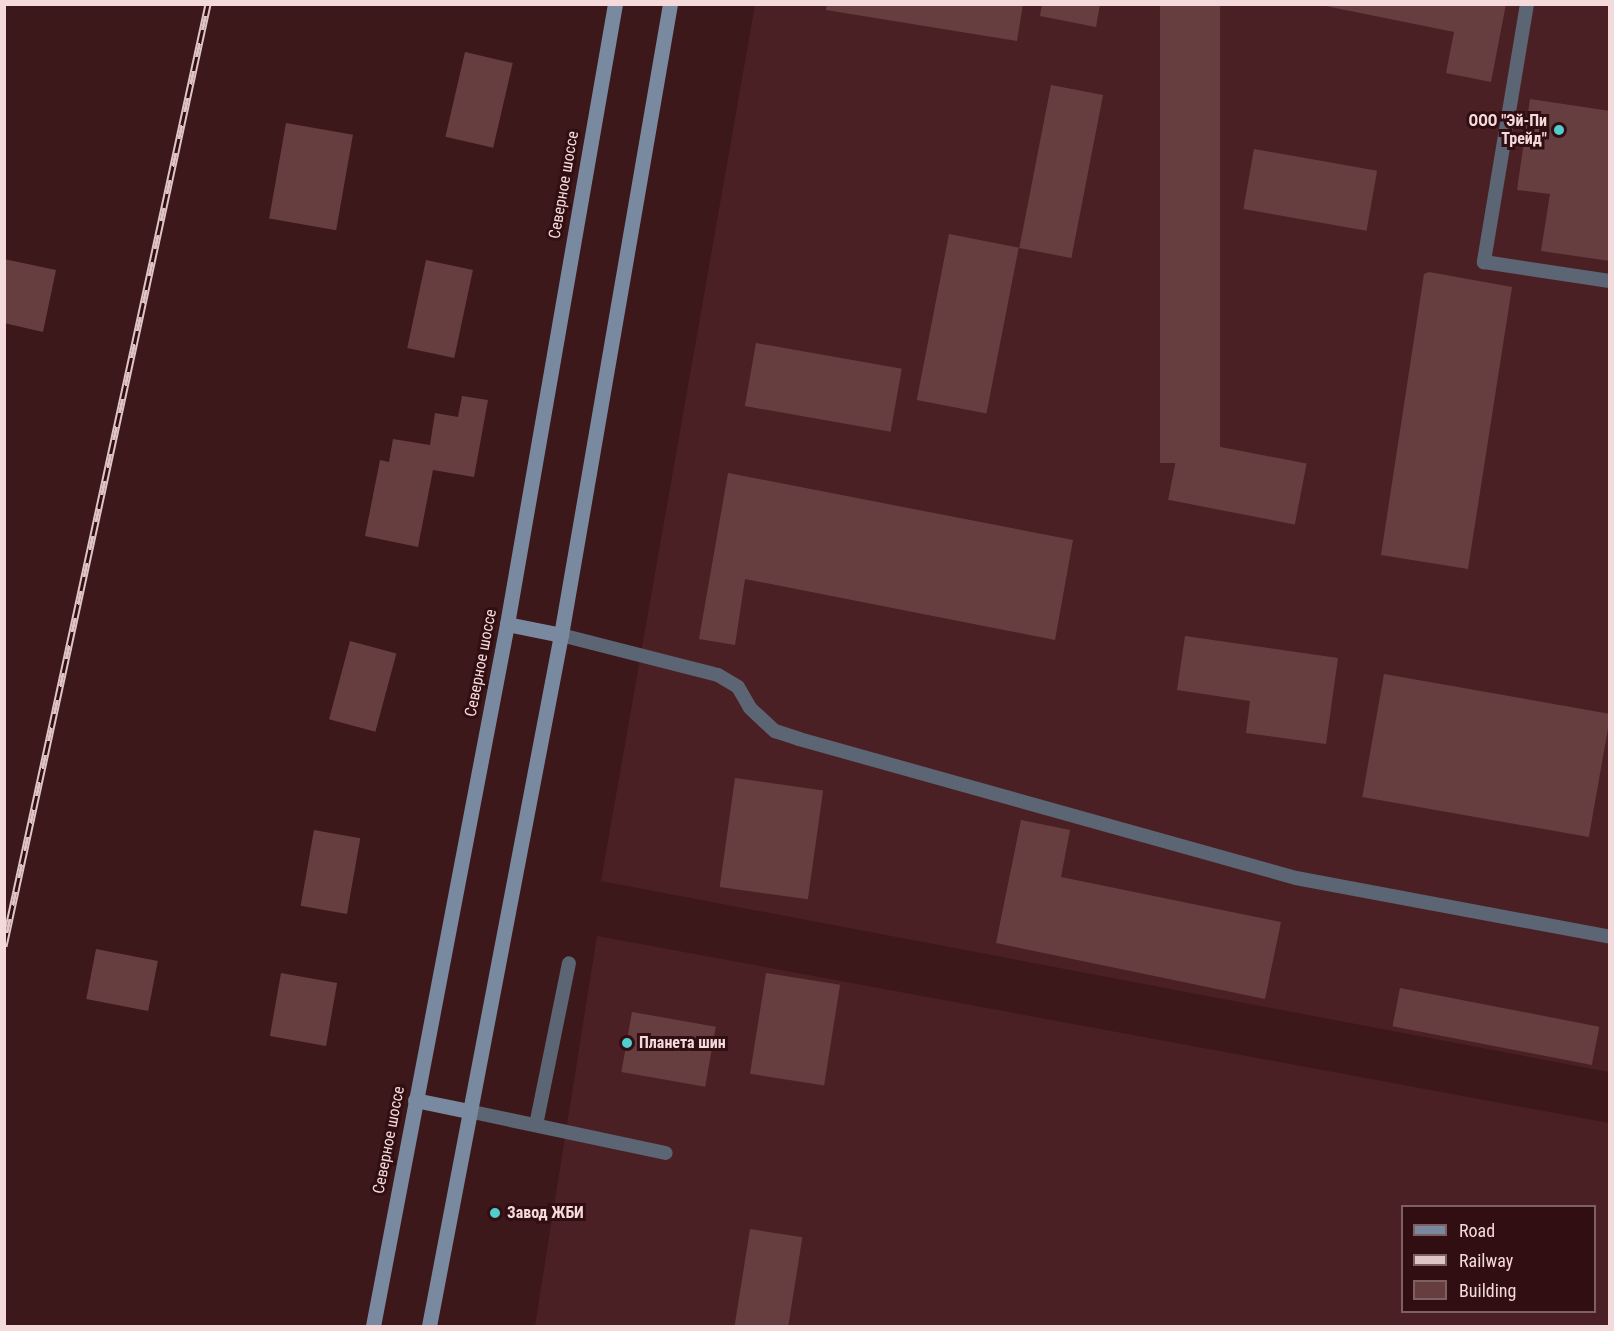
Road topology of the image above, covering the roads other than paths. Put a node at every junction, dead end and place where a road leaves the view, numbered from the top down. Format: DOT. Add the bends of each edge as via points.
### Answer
graph roads {
  1 [pos="615,4"];
  2 [pos="670,4"];
  3 [pos="1527,4"];
  4 [pos="1610,281"];
  5 [pos="507,624"];
  6 [pos="561,635"];
  7 [pos="1610,937"];
  8 [pos="569,963"];
  9 [pos="415,1100"];
  10 [pos="468,1111"];
  11 [pos="536,1125"];
  12 [pos="666,1153"];
  13 [pos="373,1326"];
  14 [pos="429,1326"];
  1 -- 5 [label="main road, Северное шоссе"];
  2 -- 6 [label="main road"];
  3 -- 4 [label="lane" via="1484,262"];
  5 -- 6 [label="main road"];
  5 -- 9 [label="main road, Северное шоссе"];
  6 -- 7 [label="lane" via="718,675 738,687 750,708 775,731 799,739 1296,878"];
  6 -- 10 [label="main road"];
  8 -- 11 [label="lane"];
  9 -- 10 [label="main road"];
  9 -- 13 [label="main road, Северное шоссе"];
  10 -- 11 [label="lane"];
  10 -- 14 [label="main road"];
  11 -- 12 [label="lane"];
}
